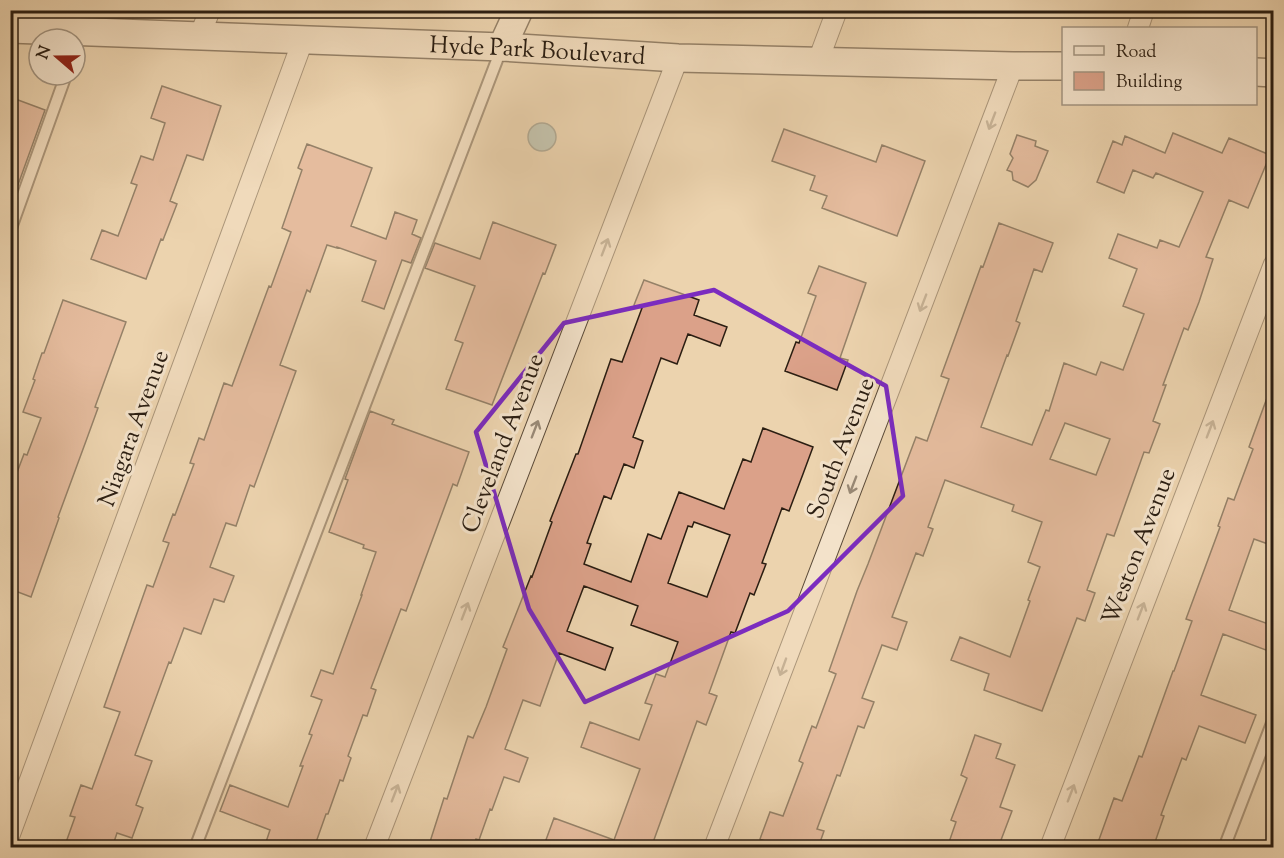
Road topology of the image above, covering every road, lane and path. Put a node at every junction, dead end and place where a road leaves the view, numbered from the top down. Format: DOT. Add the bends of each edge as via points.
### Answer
graph roads {
  1 [pos="210,10"];
  2 [pos="519,10"];
  3 [pos="837,10"];
  4 [pos="1144,10"];
  5 [pos="1138,27"];
  6 [pos="10,29"];
  7 [pos="27,32"];
  8 [pos="200,37"];
  9 [pos="303,40"];
  10 [pos="87,41"];
  11 [pos="502,47"];
  12 [pos="678,58"];
  13 [pos="818,61"];
  14 [pos="1013,66"];
  15 [pos="1062,66"];
  16 [pos="1257,72"];
  17 [pos="1274,74"];
  18 [pos="62,87"];
  19 [pos="10,231"];
  20 [pos="1274,264"];
  21 [pos="1274,718"];
  22 [pos="10,834"];
  23 [pos="195,848"];
  24 [pos="374,848"];
  25 [pos="714,848"];
  26 [pos="1050,848"];
  27 [pos="1224,848"];
  1 -- 8 [label="street"];
  2 -- 11 [label="main road"];
  3 -- 13 [label="street"];
  4 -- 5 [label="street"];
  6 -- 7 [label="main road, Hyde Park Boulevard"];
  8 -- 9 [label="main road, Hyde Park Boulevard"];
  8 -- 10 [label="main road, Hyde Park Boulevard"];
  9 -- 11 [label="main road, Hyde Park Boulevard"];
  9 -- 22 [label="street, Niagara Avenue"];
  11 -- 12 [label="main road, Hyde Park Boulevard"];
  11 -- 23 [label="lane"];
  12 -- 13 [label="main road, Hyde Park Boulevard"];
  24 -- 12 [label="street, Cleveland Avenue, one-way"];
  13 -- 14 [label="main road, Hyde Park Boulevard"];
  14 -- 15 [label="main road, Hyde Park Boulevard"];
  14 -- 25 [label="street, South Avenue, one-way"];
  16 -- 17 [label="main road"];
  18 -- 19 [label="lane"];
  26 -- 20 [label="street, Weston Avenue, one-way"];
  21 -- 27 [label="lane"];
}
